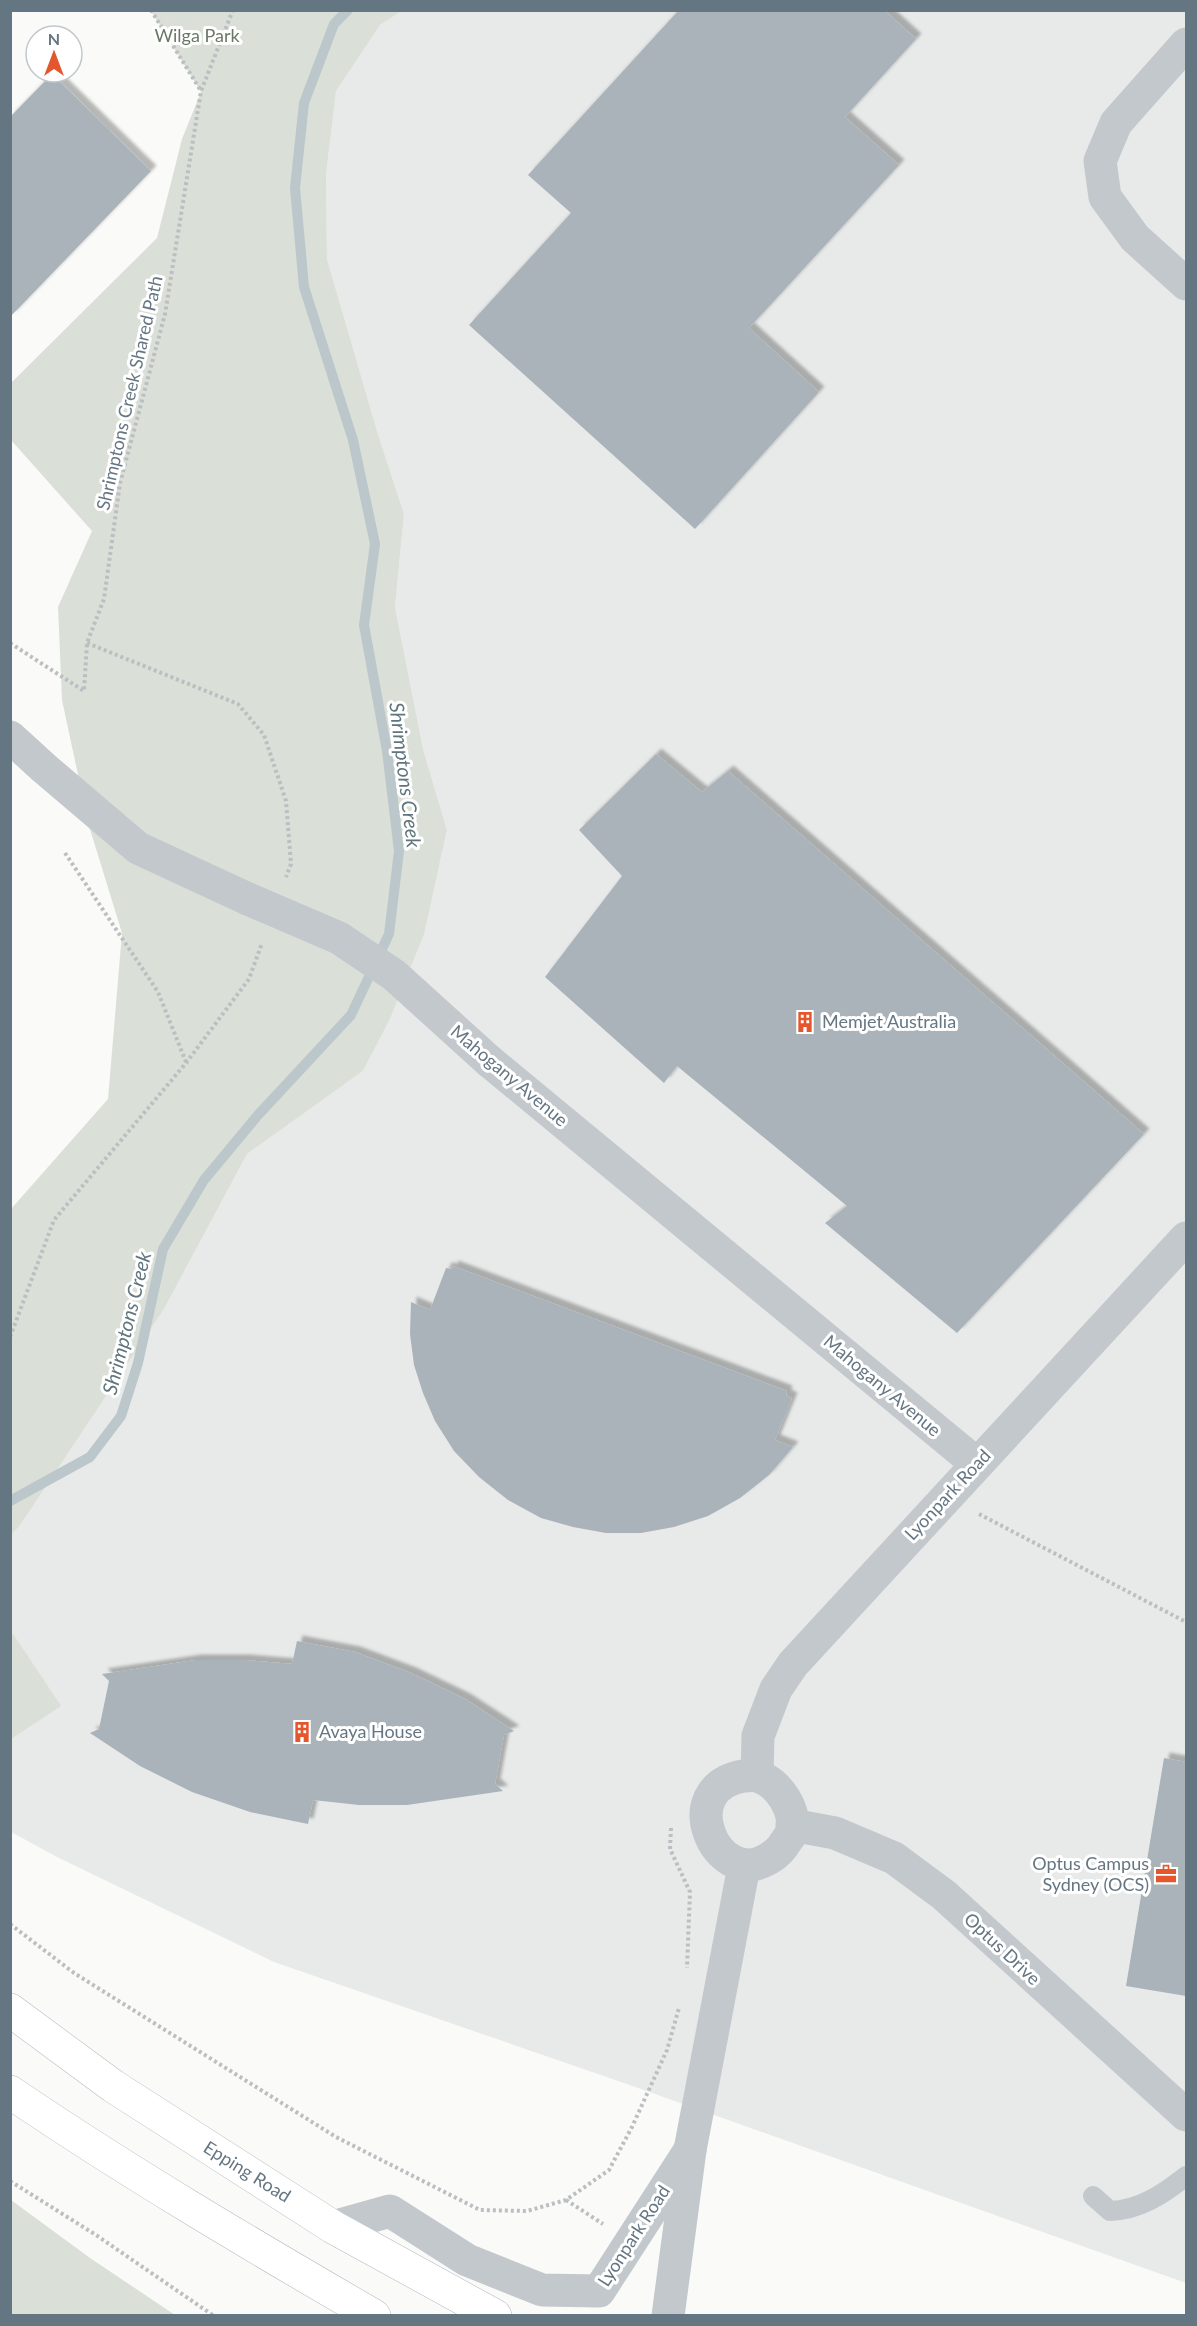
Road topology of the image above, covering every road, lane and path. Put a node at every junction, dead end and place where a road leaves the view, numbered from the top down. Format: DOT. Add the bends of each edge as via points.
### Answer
graph roads {
  1 [pos="150,10"];
  2 [pos="233,10"];
  3 [pos="1186,44"];
  4 [pos="201,92"];
  5 [pos="1186,284"];
  6 [pos="10,643"];
  7 [pos="87,643"];
  8 [pos="10,737"];
  9 [pos="65,853"];
  10 [pos="284,885"];
  11 [pos="264,937"];
  12 [pos="186,1063"];
  13 [pos="1186,1238"];
  14 [pos="10,1337"];
  15 [pos="977,1464"];
  16 [pos="946,1497"];
  17 [pos="1186,1622"];
  18 [pos="757,1776"];
  19 [pos="672,1818"];
  20 [pos="792,1825"];
  21 [pos="744,1866"];
  22 [pos="10,1924"];
  23 [pos="686,1972"];
  24 [pos="680,2006"];
  25 [pos="10,2010"];
  26 [pos="10,2092"];
  27 [pos="1186,2115"];
  28 [pos="690,2150"];
  29 [pos="1186,2176"];
  30 [pos="10,2181"];
  31 [pos="1093,2196"];
  32 [pos="333,2227"];
  33 [pos="214,2316"];
  34 [pos="374,2316"];
  35 [pos="495,2316"];
  36 [pos="668,2316"];
  1 -- 4 [label="path"];
  2 -- 4 [label="path, Shrimptons Creek Shared Path"];
  3 -- 5 [label="street" via="1116,123 1100,161 1105,198 1135,238"];
  4 -- 7 [label="path, Shrimptons Creek Shared Path" via="165,314 120,483 104,599"];
  6 -- 7 [label="path, Shrimptons Creek Shared Path" via="84,691"];
  7 -- 10 [label="path" via="238,704 264,735 286,801 291,864"];
  8 -- 15 [label="street, Mahogany Avenue, bridge" via="138,848 339,938 394,975 489,1061"];
  9 -- 12 [label="path" via="158,992"];
  11 -- 12 [label="path" via="249,979"];
  12 -- 14 [label="path" via="54,1220"];
  13 -- 15 [label="street, Lyonpark Road"];
  15 -- 16 [label="street, Lyonpark Road"];
  16 -- 17 [label="path"];
  16 -- 18 [label="street, Lyonpark Road" via="787,1672 776,1689 758,1737"];
  18 -- 20 [label="street" via="772,1784 787,1802"];
  18 -- 21 [label="street" via="722,1783 713,1792 706,1811 713,1842 732,1862"];
  19 -- 23 [label="path" via="670,1849 690,1892"];
  20 -- 21 [label="street" via="791,1835 779,1852 756,1866"];
  20 -- 27 [label="street, Optus Drive" via="835,1833 894,1858 919,1876"];
  21 -- 28 [label="street, Lyonpark Road"];
  22 -- 24 [label="path" via="74,1973 336,2137 480,2210 527,2211 566,2200 609,2170 667,2050"];
  25 -- 32 [label="main road, Epping Road" via="113,2086"];
  26 -- 34 [label="main road" via="188,2207"];
  28 -- 32 [label="street, Lyonpark Road" via="599,2291 542,2290 467,2260 390,2211"];
  28 -- 36 [label="street, Lyonpark Road"];
  29 -- 31 [label="lane" via="1145,2204 1125,2211 1110,2211"];
  30 -- 33 [label="path"];
  32 -- 35 [label="main road, Epping Road"];
}
